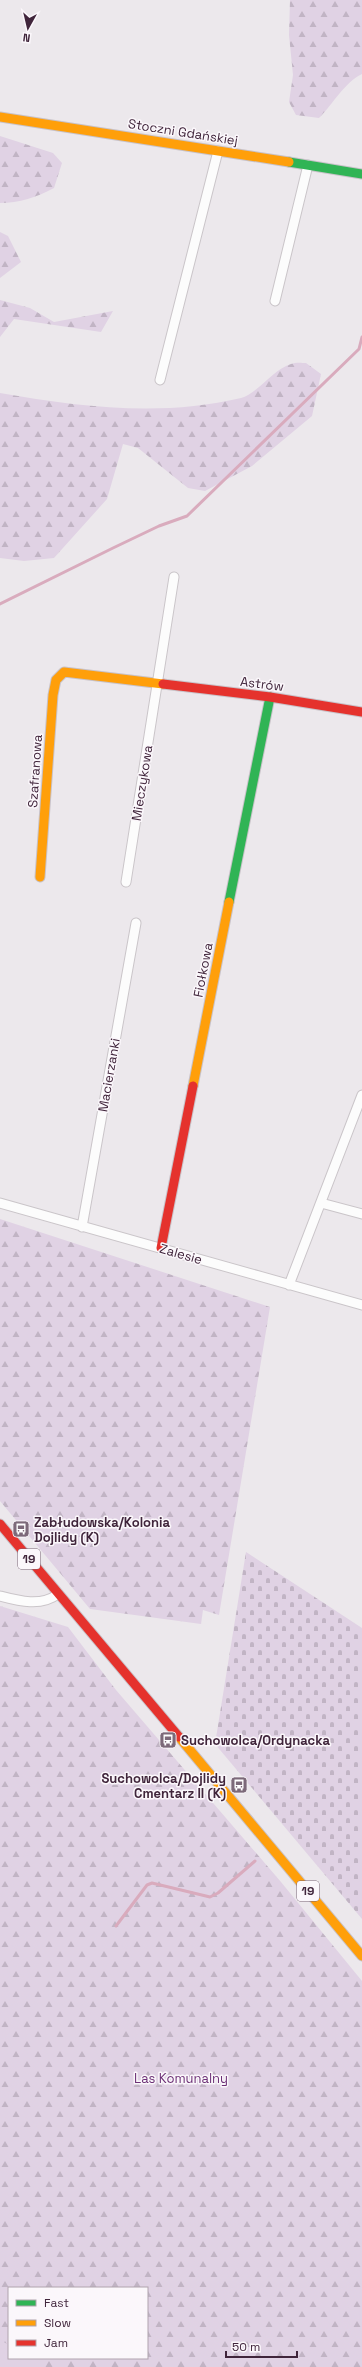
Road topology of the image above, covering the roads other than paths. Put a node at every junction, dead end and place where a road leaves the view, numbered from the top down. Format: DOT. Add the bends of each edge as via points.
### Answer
graph roads {
  1 [pos="0,117"];
  2 [pos="218,151"];
  3 [pos="308,165"];
  4 [pos="362,174"];
  5 [pos="275,301"];
  6 [pos="160,380"];
  7 [pos="174,577"];
  8 [pos="64,672"];
  9 [pos="158,685"];
  10 [pos="270,697"];
  11 [pos="362,712"];
  12 [pos="40,877"];
  13 [pos="126,882"];
  14 [pos="136,923"];
  15 [pos="362,1095"];
  16 [pos="0,1203"];
  17 [pos="321,1203"];
  18 [pos="362,1214"];
  19 [pos="82,1227"];
  20 [pos="161,1248"];
  21 [pos="289,1285"];
  22 [pos="362,1305"];
  23 [pos="0,1524"];
  24 [pos="58,1594"];
  25 [pos="0,1596"];
  26 [pos="362,1956"];
  1 -- 2 [label="main road, Stoczni Gdańskiej"];
  2 -- 3 [label="main road, Stoczni Gdańskiej"];
  2 -- 6 [label="street"];
  3 -- 4 [label="main road, Stoczni Gdańskiej"];
  3 -- 5 [label="street"];
  7 -- 9 [label="street, Mieczykowa"];
  8 -- 9 [label="main road, Astrów"];
  8 -- 12 [label="main road, Szafranowa" via="56,680 52,695"];
  9 -- 10 [label="main road, Astrów"];
  9 -- 13 [label="street, Mieczykowa"];
  10 -- 11 [label="main road, Astrów"];
  10 -- 20 [label="main road, Fiołkowa"];
  14 -- 19 [label="street, Macierzanki"];
  15 -- 17 [label="street"];
  16 -- 19 [label="street, Zalesie"];
  17 -- 18 [label="street"];
  17 -- 21 [label="street"];
  19 -- 20 [label="street, Zalesie"];
  20 -- 21 [label="street, Zalesie"];
  21 -- 22 [label="street, Zalesie"];
  23 -- 24 [label="main road, 19"];
  24 -- 25 [label="street" via="52,1599 39,1602"];
  24 -- 26 [label="main road, 19"];
}
